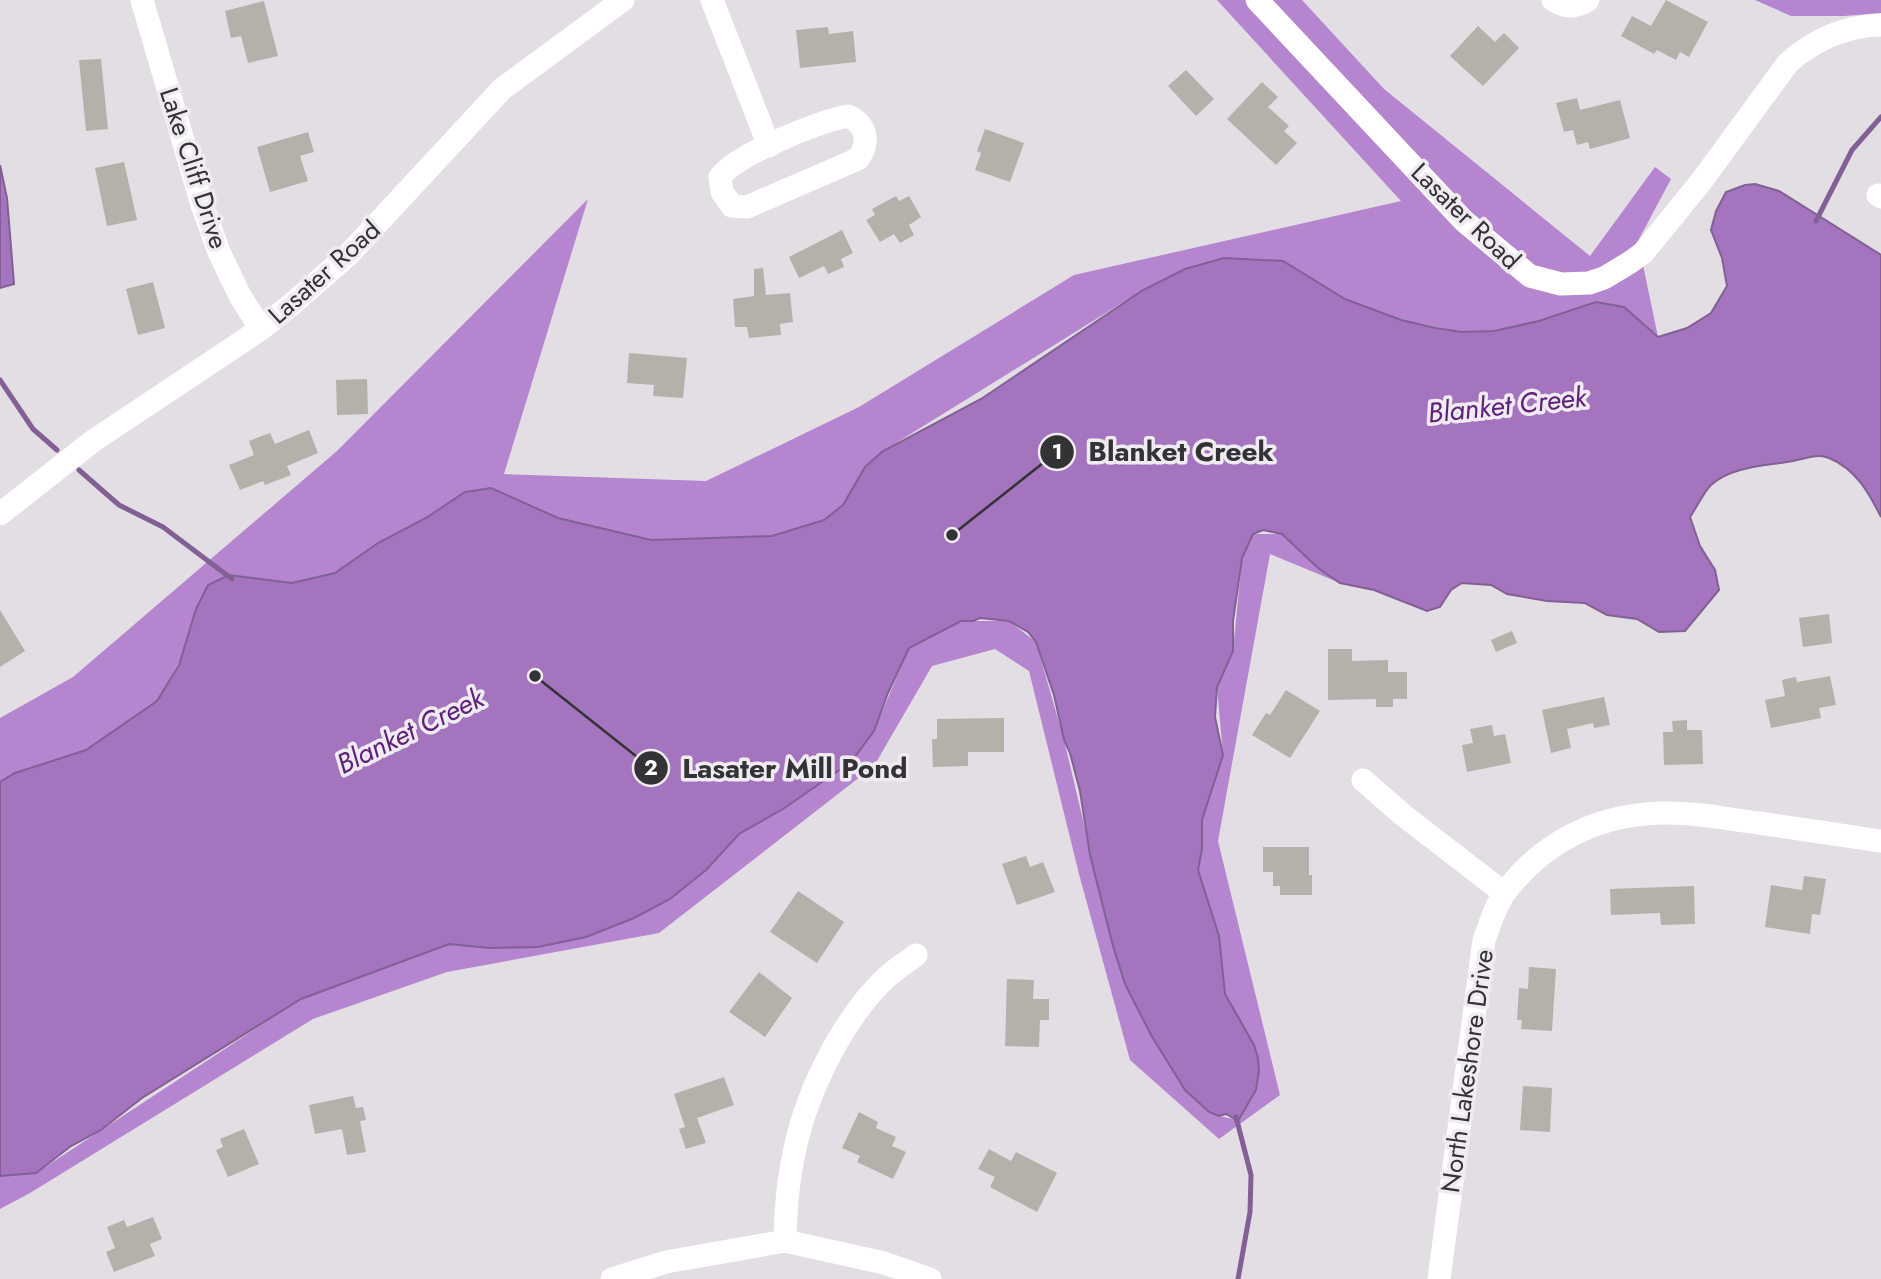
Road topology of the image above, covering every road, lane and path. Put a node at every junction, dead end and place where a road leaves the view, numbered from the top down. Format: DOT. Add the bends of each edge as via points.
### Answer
graph roads {
  1 [pos="142,0"];
  2 [pos="623,0"];
  3 [pos="712,0"];
  4 [pos="1257,0"];
  5 [pos="1553,0"];
  6 [pos="1588,0"];
  7 [pos="1881,25"];
  8 [pos="769,146"];
  9 [pos="261,329"];
  10 [pos="0,514"];
  11 [pos="1363,780"];
  12 [pos="1881,841"];
  13 [pos="1504,893"];
  14 [pos="916,956"];
  15 [pos="785,1241"];
  16 [pos="667,1271"];
  17 [pos="612,1279"];
  18 [pos="930,1279"];
  19 [pos="1439,1279"];
  1 -- 9 [label="street, Lake Cliff Drive" via="211,228 240,296"];
  2 -- 9 [label="street, Lasater Road" via="502,89 349,254"];
  3 -- 8 [label="street"];
  4 -- 7 [label="street, Lasater Road" via="1464,221 1530,276 1560,284 1604,278 1643,253 1801,52 1840,31"];
  5 -- 6 [label="street" via="1569,7"];
  8 -- 8 [label="street" via="727,168 720,177 722,192 732,206 747,207 858,159 866,141 864,129 848,116"];
  9 -- 10 [label="street, Lasater Road" via="93,441"];
  11 -- 13 [label="street"];
  12 -- 13 [label="street, North Lakeshore Drive" via="1704,816 1632,816 1600,824 1549,847"];
  13 -- 19 [label="street, North Lakeshore Drive" via="1483,940"];
  14 -- 15 [label="street" via="887,976 866,999 821,1069 796,1137 785,1199"];
  15 -- 16 [label="street"];
  15 -- 18 [label="street" via="884,1263"];
  16 -- 17 [label="street"];
}
